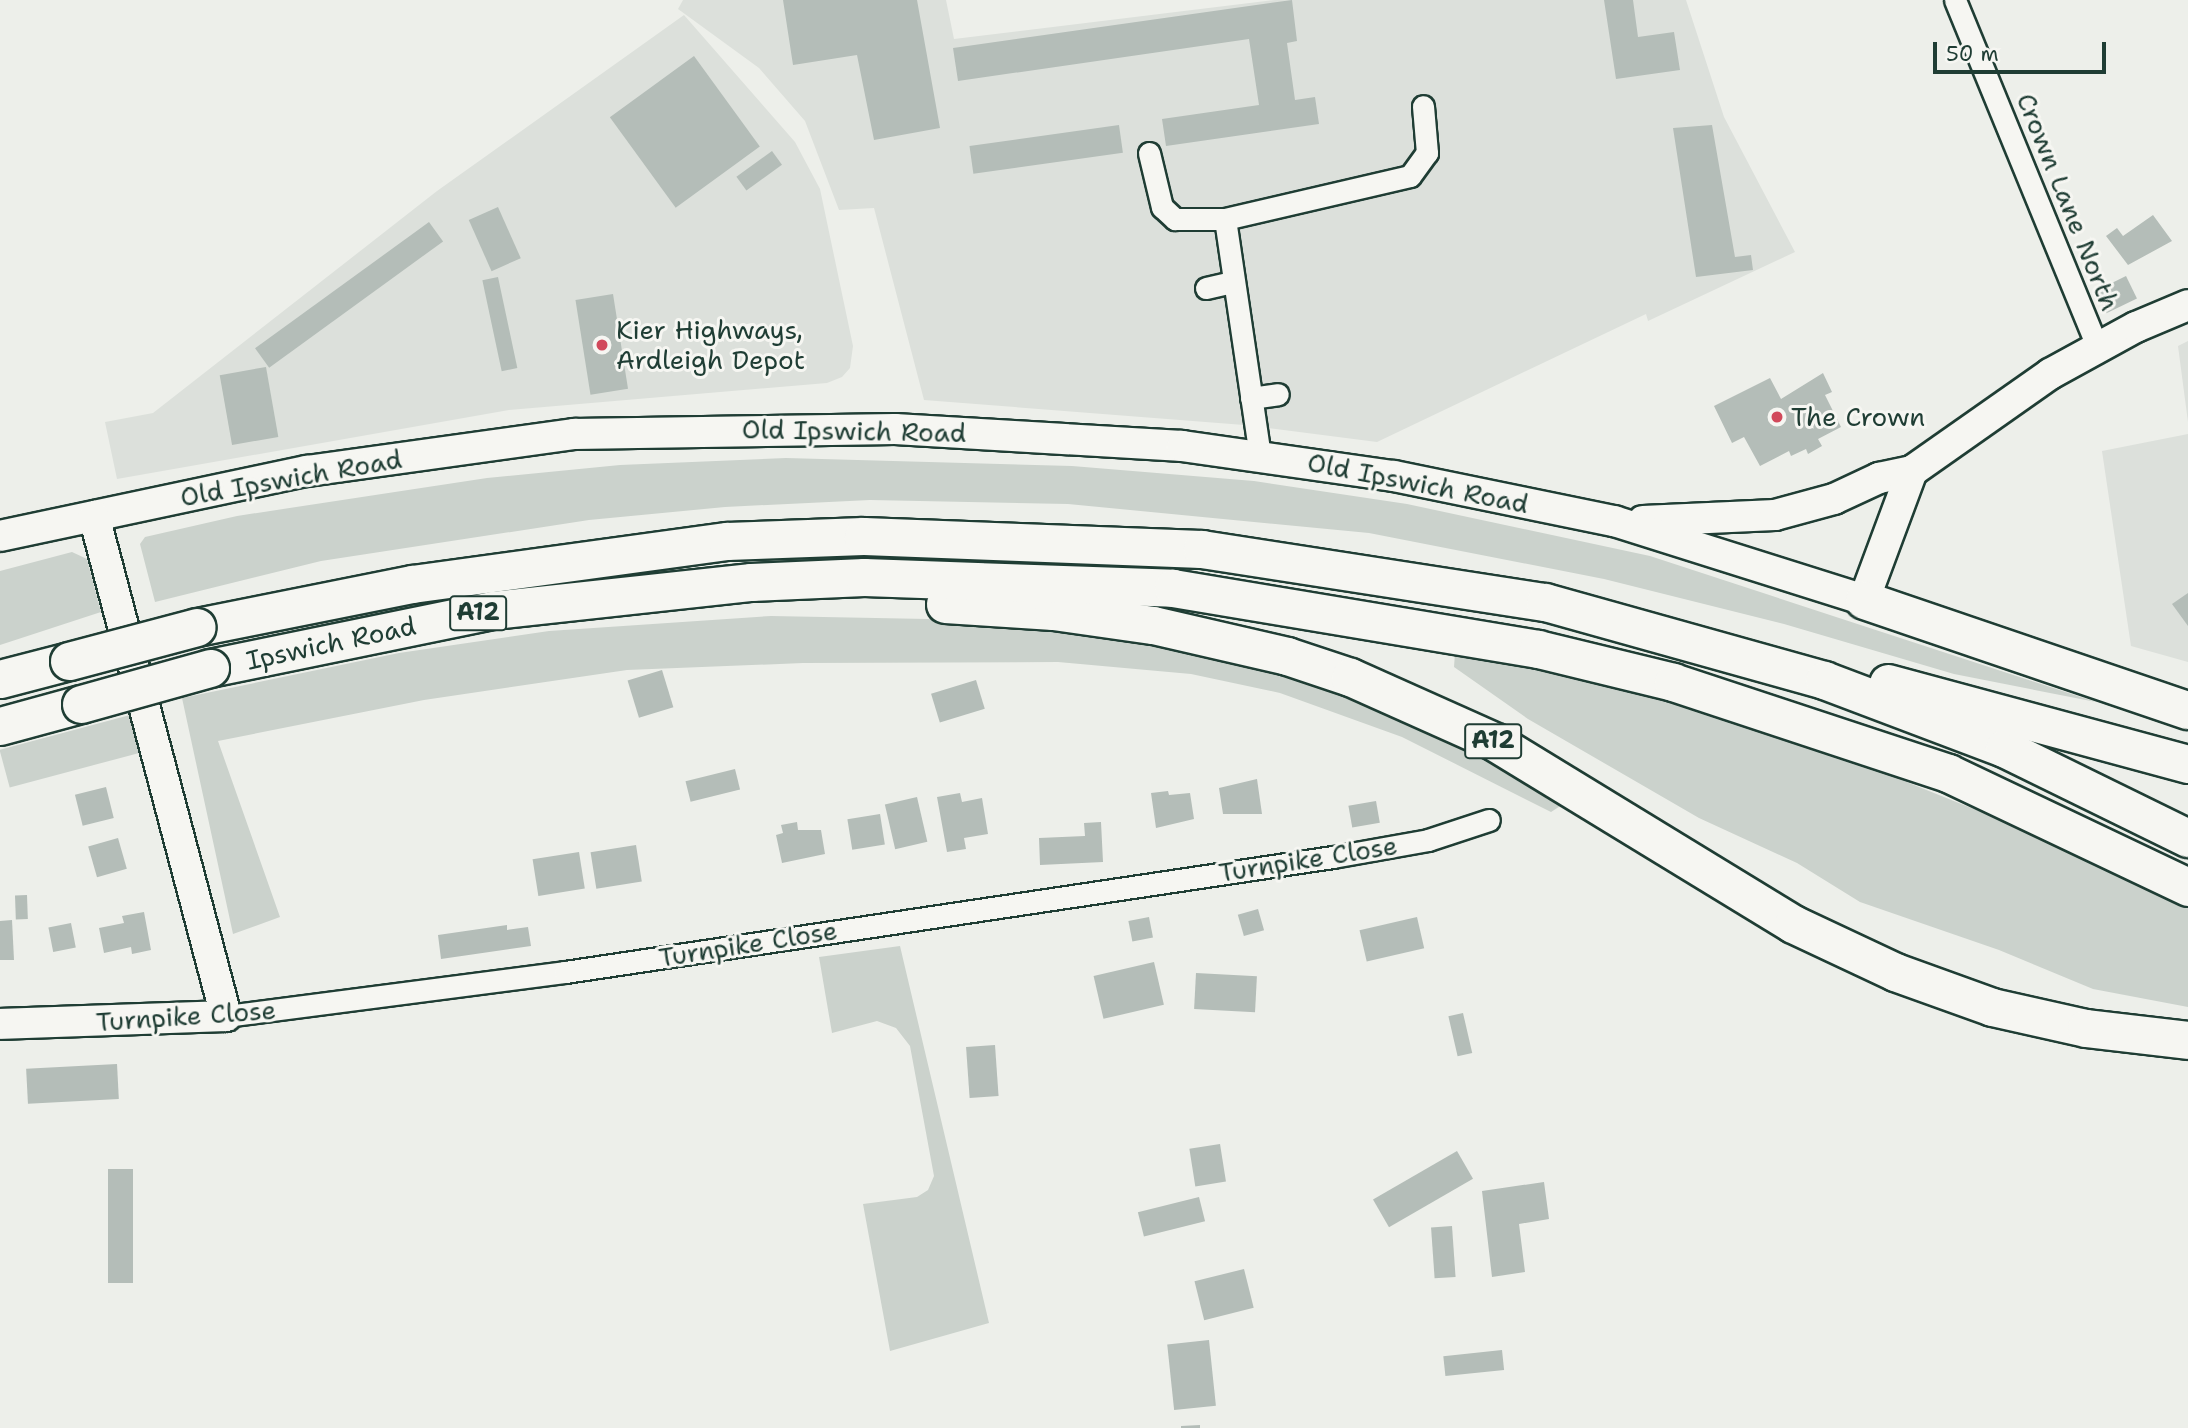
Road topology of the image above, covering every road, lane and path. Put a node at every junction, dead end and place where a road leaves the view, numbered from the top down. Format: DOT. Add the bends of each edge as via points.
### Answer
graph roads {
  1 [pos="1955,0"];
  2 [pos="1423,106"];
  3 [pos="1149,153"];
  4 [pos="1224,219"];
  5 [pos="1233,282"];
  6 [pos="1206,288"];
  7 [pos="2188,305"];
  8 [pos="2098,348"];
  9 [pos="1278,394"];
  10 [pos="1251,398"];
  11 [pos="1260,455"];
  12 [pos="1912,471"];
  13 [pos="94,516"];
  14 [pos="1614,522"];
  15 [pos="0,537"];
  16 [pos="751,582"];
  17 [pos="1864,600"];
  18 [pos="0,679"];
  19 [pos="1824,680"];
  20 [pos="2188,710"];
  21 [pos="0,726"];
  22 [pos="2188,764"];
  23 [pos="1489,820"];
  24 [pos="2188,838"];
  25 [pos="2188,887"];
  26 [pos="226,1016"];
  27 [pos="0,1024"];
  28 [pos="2188,1040"];
  1 -- 8 [label="street, Crown Lane North"];
  2 -- 4 [label="street" via="1427,153 1410,176"];
  3 -- 4 [label="street" via="1162,207 1175,219"];
  4 -- 5 [label="street"];
  5 -- 6 [label="street"];
  5 -- 10 [label="street"];
  7 -- 8 [label="street, Old Ipswich Road"];
  8 -- 12 [label="street, Old Ipswich Road" via="2050,374"];
  9 -- 10 [label="street"];
  10 -- 11 [label="street"];
  11 -- 13 [label="street, Old Ipswich Road" via="895,429 574,434 307,471"];
  11 -- 14 [label="street, Old Ipswich Road" via="1394,476"];
  12 -- 14 [label="street, Old Ipswich Road" via="1879,478 1798,510 1756,518"];
  12 -- 17 [label="street"];
  13 -- 15 [label="street, Old Ipswich Road"];
  13 -- 26 [label="street"];
  14 -- 17 [label="street, Old Ipswich Road"];
  16 -- 21 [label="highway, Ipswich Road / A12, bridge" via="493,610 210,668"];
  16 -- 25 [label="highway, A12" via="864,577 1173,588 1538,649 1673,682 1948,773"];
  16 -- 28 [label="highway, A12" via="825,600 1065,613 1153,625 1287,656 1399,696 1495,742 1793,924 1895,972 1992,1007 2086,1028"];
  17 -- 20 [label="highway"];
  18 -- 19 [label="highway, Ipswich Road / A12, bridge" via="197,627 412,584 727,541 863,536 1202,549 1545,603"];
  19 -- 22 [label="highway, A12" via="1896,683"];
  19 -- 24 [label="highway, A12" via="2004,748"];
  23 -- 26 [label="street, Turnpike Close" via="1428,841 1333,857 565,972"];
  26 -- 27 [label="street, Turnpike Close"];
}
